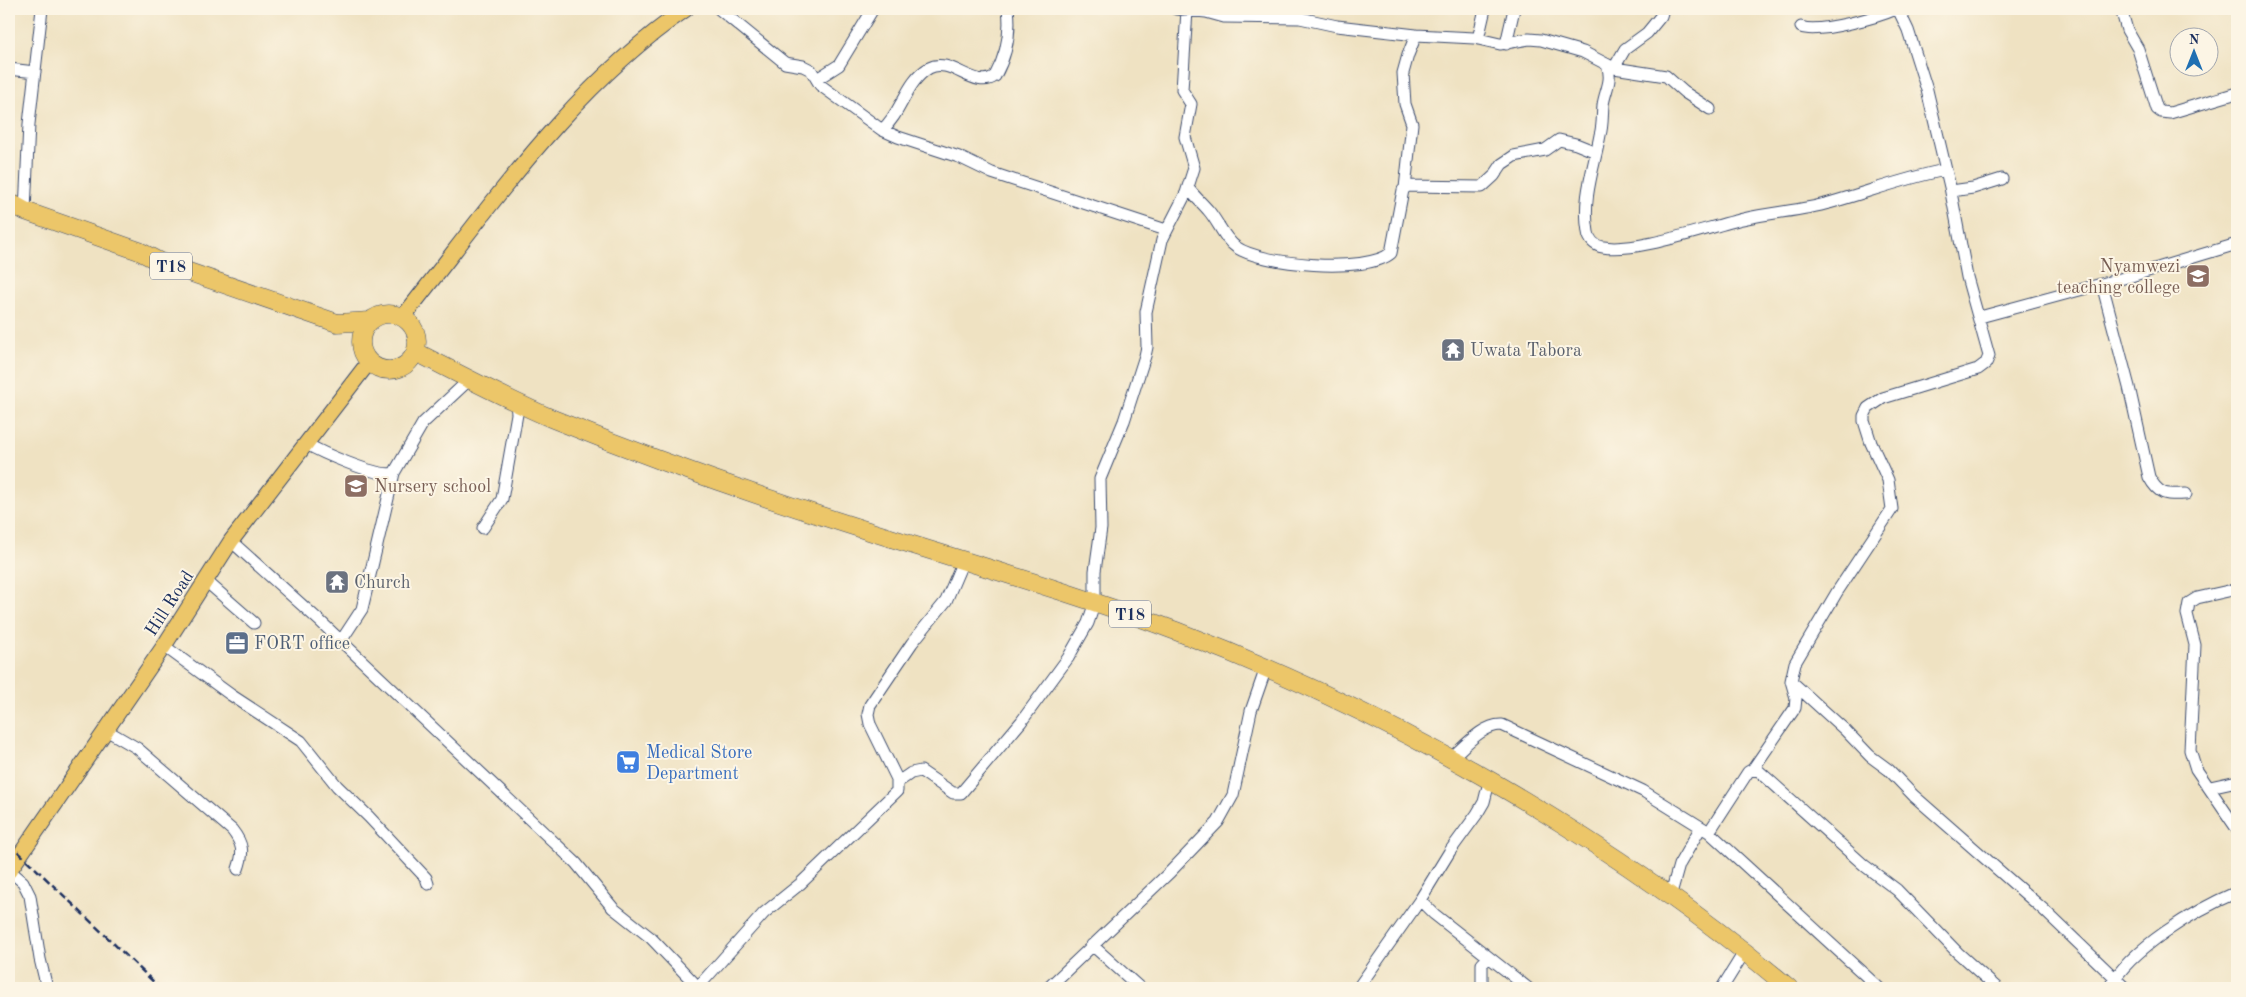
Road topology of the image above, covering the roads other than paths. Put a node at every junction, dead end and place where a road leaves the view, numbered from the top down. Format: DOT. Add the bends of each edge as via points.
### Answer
graph roads {
  1 [pos="42,9"];
  2 [pos="686,9"];
  3 [pos="718,9"];
  4 [pos="873,9"];
  5 [pos="1008,9"];
  6 [pos="1181,9"];
  7 [pos="1486,9"];
  8 [pos="1514,9"];
  9 [pos="1663,9"];
  10 [pos="1897,9"];
  11 [pos="2120,9"];
  12 [pos="1801,26"];
  13 [pos="1416,35"];
  14 [pos="1478,39"];
  15 [pos="1506,44"];
  16 [pos="1610,67"];
  17 [pos="9,68"];
  18 [pos="35,72"];
  19 [pos="817,80"];
  20 [pos="2237,93"];
  21 [pos="1710,109"];
  22 [pos="882,130"];
  23 [pos="1596,152"];
  24 [pos="1945,170"];
  25 [pos="2002,179"];
  26 [pos="1188,188"];
  27 [pos="1405,188"];
  28 [pos="1951,191"];
  29 [pos="9,202"];
  30 [pos="25,211"];
  31 [pos="1166,230"];
  32 [pos="2237,244"];
  33 [pos="2102,284"];
  34 [pos="403,317"];
  35 [pos="1980,317"];
  36 [pos="370,321"];
  37 [pos="337,323"];
  38 [pos="361,346"];
  39 [pos="416,352"];
  40 [pos="369,362"];
  41 [pos="470,379"];
  42 [pos="516,400"];
  43 [pos="305,442"];
  44 [pos="394,473"];
  45 [pos="2186,494"];
  46 [pos="483,528"];
  47 [pos="231,541"];
  48 [pos="963,561"];
  49 [pos="206,581"];
  50 [pos="2237,589"];
  51 [pos="1095,602"];
  52 [pos="254,623"];
  53 [pos="341,641"];
  54 [pos="164,646"];
  55 [pos="1266,668"];
  56 [pos="1791,681"];
  57 [pos="106,730"];
  58 [pos="1450,758"];
  59 [pos="1753,769"];
  60 [pos="2237,781"];
  61 [pos="898,782"];
  62 [pos="1489,782"];
  63 [pos="2210,787"];
  64 [pos="1705,829"];
  65 [pos="2237,829"];
  66 [pos="238,869"];
  67 [pos="9,871"];
  68 [pos="428,884"];
  69 [pos="2237,892"];
  70 [pos="1670,897"];
  71 [pos="1420,900"];
  72 [pos="1092,944"];
  73 [pos="1745,951"];
  74 [pos="1488,958"];
  75 [pos="2112,983"];
  76 [pos="47,988"];
  77 [pos="699,988"];
  78 [pos="1048,988"];
  79 [pos="1140,988"];
  80 [pos="1358,988"];
  81 [pos="1482,988"];
  82 [pos="1528,988"];
  83 [pos="1722,988"];
  84 [pos="1789,988"];
  85 [pos="1879,988"];
  86 [pos="1997,988"];
  87 [pos="2125,988"];
  1 -- 18 [label="street"];
  2 -- 34 [label="main road" via="662,25 566,114"];
  3 -- 19 [label="street" via="785,63 806,68 814,73"];
  4 -- 19 [label="street" via="839,65"];
  5 -- 22 [label="street" via="1009,33 995,76 985,80 945,66 928,68 918,77 895,117"];
  6 -- 13 [label="street" via="1224,17 1300,18 1337,26"];
  6 -- 26 [label="street" via="1182,90 1191,104 1185,137 1194,168"];
  7 -- 14 [label="street"];
  8 -- 15 [label="street"];
  9 -- 16 [label="street" via="1647,33 1625,49"];
  10 -- 12 [label="street" via="1822,29 1809,30"];
  10 -- 24 [label="street" via="1924,80"];
  11 -- 20 [label="street" via="2161,112 2170,113"];
  13 -- 14 [label="street"];
  13 -- 27 [label="street" via="1403,73 1405,104 1412,124"];
  14 -- 15 [label="street"];
  15 -- 16 [label="street" via="1526,39 1541,40 1583,52"];
  16 -- 21 [label="street" via="1666,76"];
  16 -- 23 [label="street" via="1610,85 1604,101"];
  17 -- 18 [label="street"];
  18 -- 30 [label="street"];
  19 -- 22 [label="street"];
  22 -- 31 [label="street" via="992,173"];
  23 -- 24 [label="street" via="1587,188 1588,230 1592,242 1603,247 1644,244 1743,219 1827,204 1901,180"];
  23 -- 27 [label="street" via="1559,140 1545,150 1514,156 1502,164 1482,187 1418,185"];
  24 -- 28 [label="street"];
  25 -- 28 [label="street"];
  26 -- 27 [label="street" via="1240,249 1283,261 1340,264 1378,260 1391,253"];
  26 -- 31 [label="street"];
  28 -- 35 [label="street" via="1967,277"];
  29 -- 30 [label="highway, T18"];
  30 -- 37 [label="highway, T18"];
  31 -- 51 [label="street" via="1146,312 1148,348 1100,480 1101,528 1095,571"];
  32 -- 33 [label="street"];
  33 -- 35 [label="street"];
  33 -- 45 [label="street" via="2149,477 2161,493"];
  34 -- 36 [label="highway" via="386,314"];
  34 -- 39 [label="highway" via="414,329"];
  35 -- 56 [label="street" via="1989,353 1982,367 1883,398 1865,412 1866,428 1888,480 1892,509 1806,644 1792,668"];
  36 -- 37 [label="highway, T18"];
  36 -- 38 [label="highway" via="361,336"];
  37 -- 38 [label="highway, T18"];
  38 -- 40 [label="highway"];
  39 -- 40 [label="highway" via="404,366 395,369 386,370"];
  39 -- 41 [label="highway, T18"];
  40 -- 43 [label="main road, Hill Road"];
  41 -- 42 [label="highway, T18"];
  41 -- 44 [label="street" via="424,423"];
  42 -- 46 [label="street" via="517,414 502,499"];
  42 -- 48 [label="highway, T18" via="550,417 660,460"];
  43 -- 44 [label="street" via="332,457 383,473"];
  43 -- 47 [label="main road, Hill Road"];
  44 -- 53 [label="street" via="362,609"];
  47 -- 49 [label="main road, Hill Road"];
  47 -- 53 [label="street"];
  48 -- 51 [label="highway, T18"];
  48 -- 61 [label="street" via="946,601 912,643 869,708 870,724"];
  49 -- 52 [label="street"];
  49 -- 54 [label="main road, Hill Road"];
  50 -- 63 [label="street" via="2197,598 2189,603 2187,614 2195,645 2190,750 2196,769"];
  51 -- 55 [label="highway, T18"];
  51 -- 61 [label="street" via="1088,623 1068,658 1021,722 961,793 953,793 921,771 911,773"];
  53 -- 77 [label="street" via="576,863 613,908 651,938"];
  54 -- 57 [label="main road, Hill Road"];
  54 -- 68 [label="street" via="230,695 301,741 337,786 389,837"];
  55 -- 58 [label="highway, T18"];
  55 -- 72 [label="street" via="1251,711 1233,795 1222,814 1170,872"];
  56 -- 59 [label="street" via="1795,708"];
  56 -- 75 [label="street" via="1914,796 2058,922"];
  57 -- 66 [label="street" via="137,748 232,830 242,847"];
  57 -- 67 [label="main road, Hill Road"];
  58 -- 62 [label="highway, T18"];
  58 -- 64 [label="street" via="1489,728 1497,725 1508,727 1643,791"];
  59 -- 64 [label="street"];
  59 -- 86 [label="street" via="1771,779 1865,866 1897,890"];
  60 -- 63 [label="street"];
  61 -- 77 [label="street" via="894,795 800,884 764,913"];
  62 -- 70 [label="highway, T18" via="1570,828"];
  62 -- 71 [label="street" via="1477,814"];
  63 -- 65 [label="street"];
  64 -- 70 [label="street" via="1678,865"];
  64 -- 85 [label="street"];
  67 -- 76 [label="street" via="23,882 30,896"];
  69 -- 75 [label="street" via="2161,935 2139,952"];
  70 -- 73 [label="highway, T18"];
  71 -- 74 [label="street"];
  71 -- 80 [label="street"];
  72 -- 78 [label="street"];
  72 -- 79 [label="street"];
  73 -- 83 [label="street"];
  73 -- 84 [label="highway, T18"];
  74 -- 81 [label="street" via="1482,964"];
  74 -- 82 [label="street"];
  75 -- 87 [label="street"];
}
